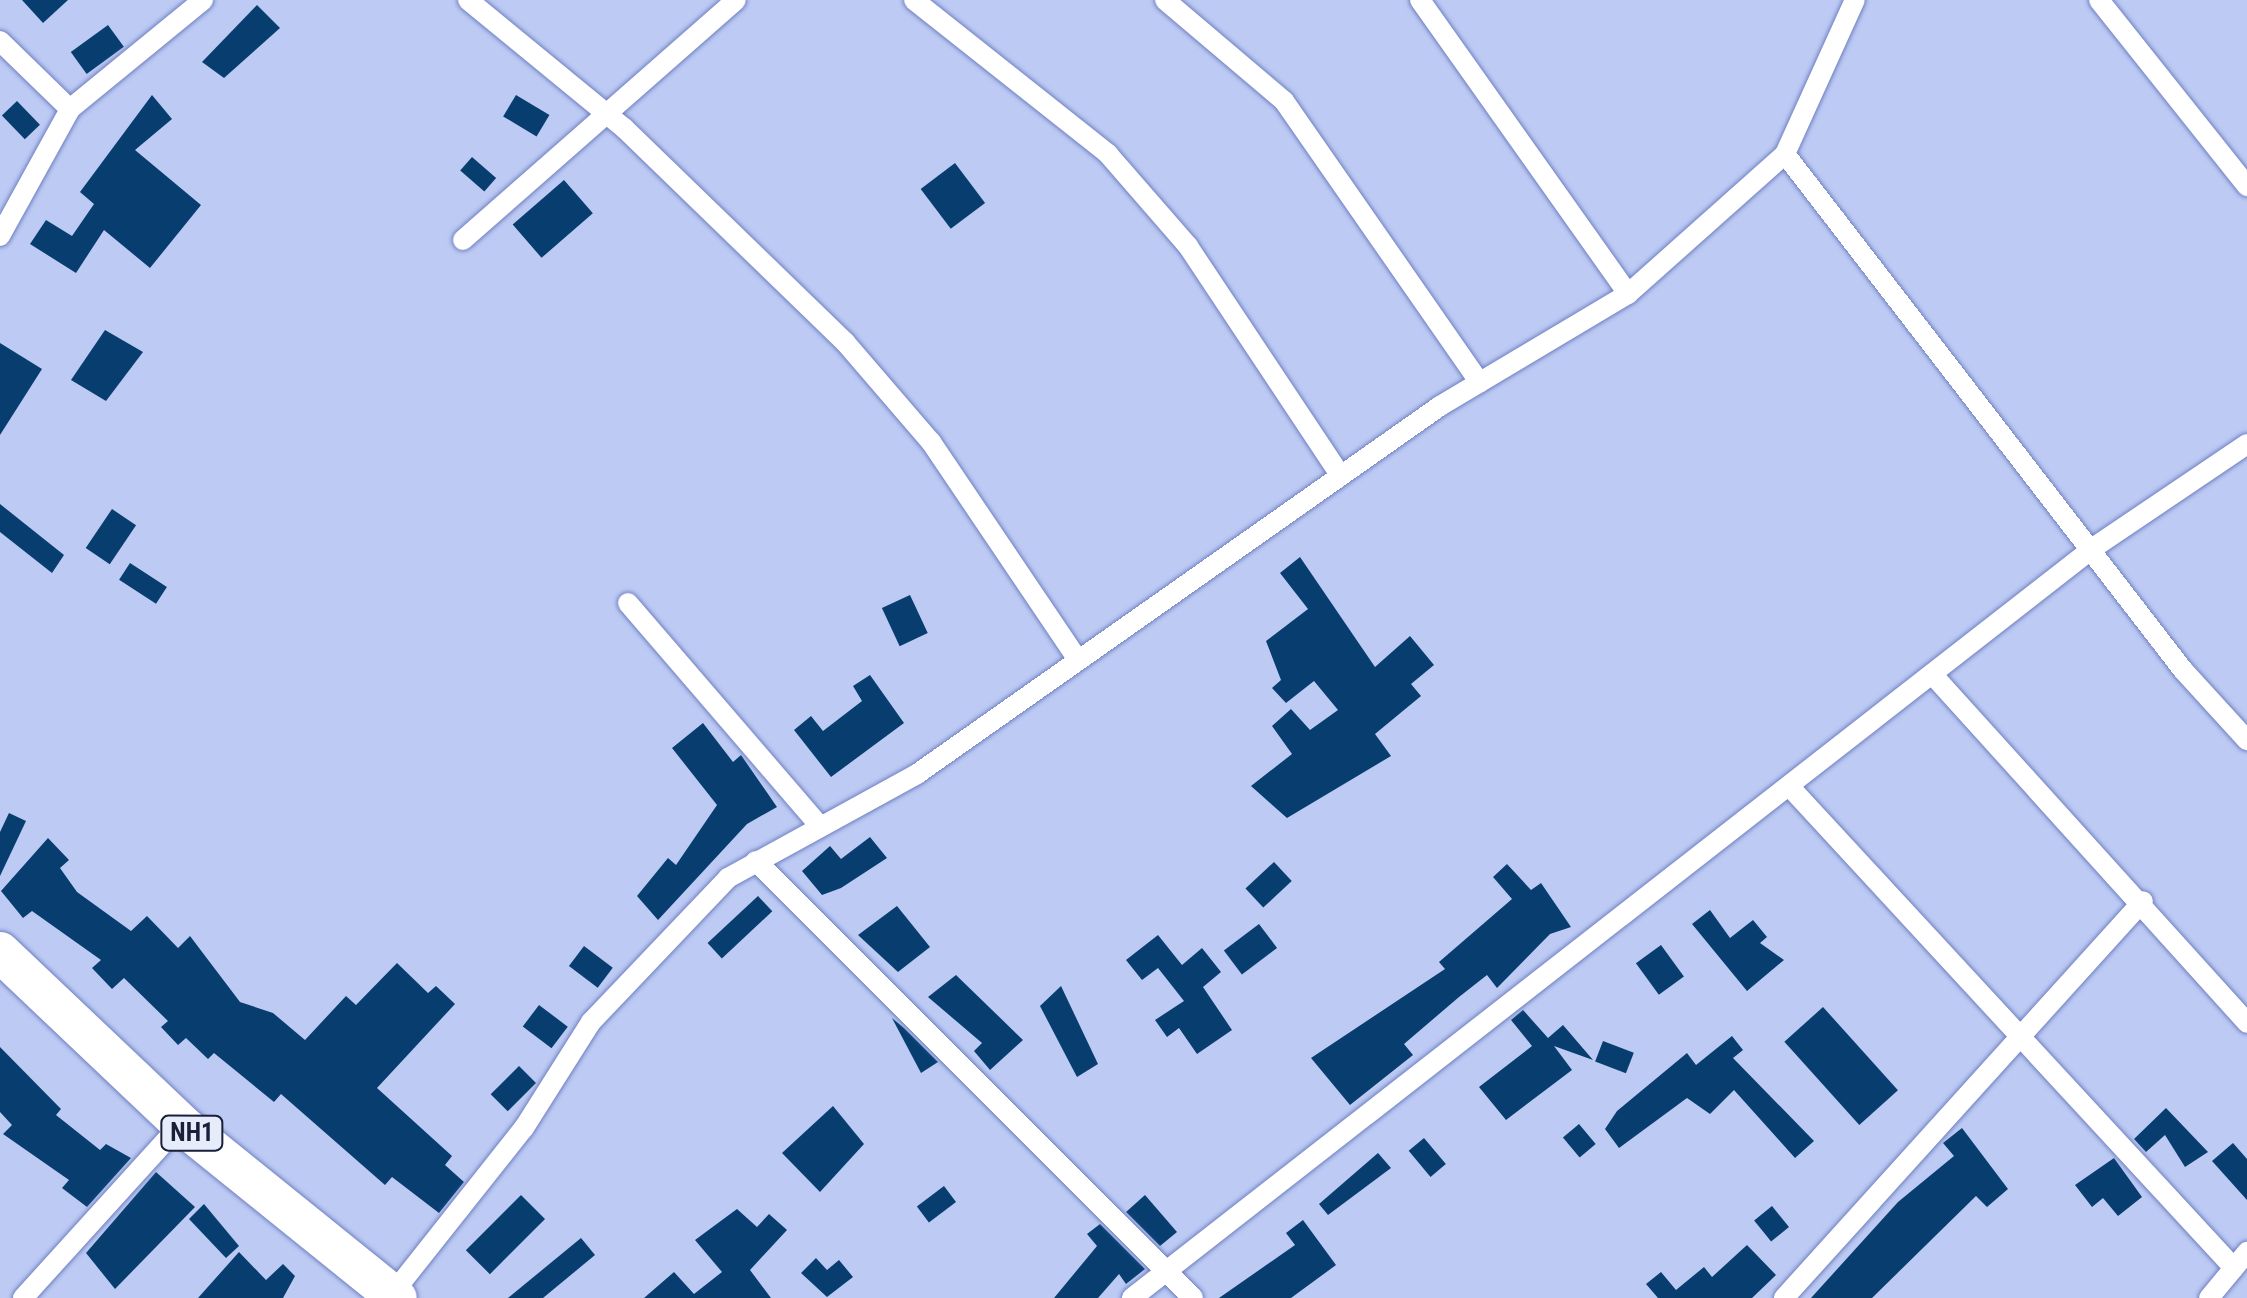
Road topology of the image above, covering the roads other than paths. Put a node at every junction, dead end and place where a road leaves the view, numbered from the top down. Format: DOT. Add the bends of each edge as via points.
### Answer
graph roads {
  1 [pos="202,0"];
  2 [pos="468,0"];
  3 [pos="736,0"];
  4 [pos="914,0"];
  5 [pos="1165,0"];
  6 [pos="1420,0"];
  7 [pos="1855,0"];
  8 [pos="2099,0"];
  9 [pos="0,41"];
  10 [pos="70,109"];
  11 [pos="608,117"];
  12 [pos="1785,154"];
  13 [pos="2244,177"];
  14 [pos="0,236"];
  15 [pos="463,240"];
  16 [pos="1628,294"];
  17 [pos="1480,382"];
  18 [pos="2243,453"];
  19 [pos="1340,474"];
  20 [pos="2093,548"];
  21 [pos="628,602"];
  22 [pos="1076,656"];
  23 [pos="1932,674"];
  24 [pos="2247,740"];
  25 [pos="1789,786"];
  26 [pos="817,824"];
  27 [pos="756,861"];
  28 [pos="2143,901"];
  29 [pos="0,952"];
  30 [pos="2247,1023"];
  31 [pos="2019,1044"];
  32 [pos="181,1124"];
  33 [pos="2240,1260"];
  34 [pos="1170,1268"];
  35 [pos="395,1296"];
  36 [pos="23,1298"];
  37 [pos="1132,1298"];
  38 [pos="1193,1298"];
  39 [pos="1784,1298"];
  40 [pos="2209,1298"];
  1 -- 10 [label="street"];
  2 -- 11 [label="street"];
  3 -- 11 [label="street"];
  4 -- 19 [label="street" via="1108,154 1188,246"];
  5 -- 17 [label="street" via="1284,102"];
  6 -- 16 [label="street"];
  7 -- 12 [label="street"];
  8 -- 13 [label="street"];
  9 -- 10 [label="street"];
  10 -- 14 [label="street"];
  11 -- 15 [label="street"];
  11 -- 22 [label="street" via="845,342 931,442"];
  12 -- 16 [label="street"];
  12 -- 20 [label="street"];
  16 -- 17 [label="street"];
  17 -- 19 [label="street"];
  18 -- 20 [label="street"];
  19 -- 22 [label="street"];
  20 -- 23 [label="street"];
  20 -- 24 [label="street"];
  21 -- 26 [label="street"];
  22 -- 26 [label="street" via="918,774"];
  23 -- 25 [label="street"];
  23 -- 28 [label="street"];
  25 -- 31 [label="street"];
  25 -- 34 [label="street"];
  26 -- 27 [label="street"];
  27 -- 34 [label="street"];
  27 -- 35 [label="street" via="728,878 591,1022 524,1128"];
  28 -- 30 [label="street"];
  28 -- 31 [label="street"];
  29 -- 32 [label="highway, NH1"];
  31 -- 33 [label="street"];
  31 -- 39 [label="street"];
  32 -- 35 [label="highway, NH1"];
  32 -- 36 [label="street"];
  33 -- 40 [label="street"];
  34 -- 37 [label="street"];
  34 -- 38 [label="street"];
}
